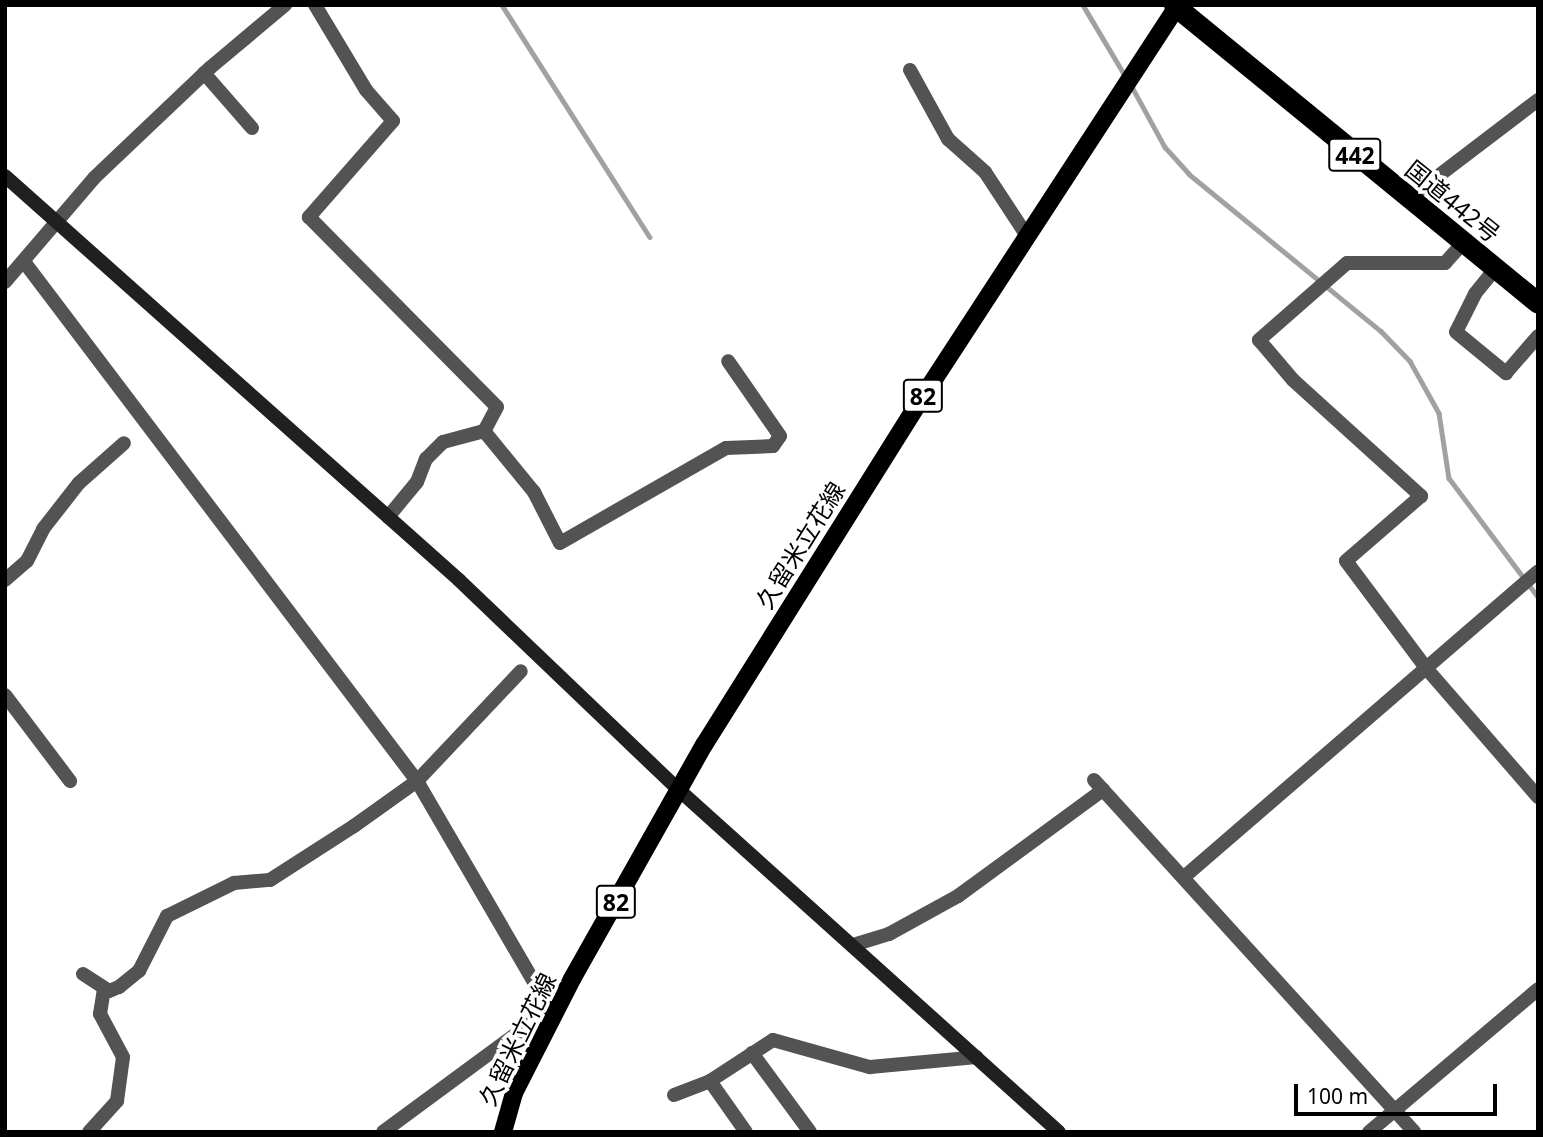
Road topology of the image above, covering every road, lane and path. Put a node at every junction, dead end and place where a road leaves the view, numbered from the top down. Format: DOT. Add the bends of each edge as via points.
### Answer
graph roads {
  1 [pos="285,5"];
  2 [pos="315,5"];
  3 [pos="1176,6"];
  4 [pos="910,70"];
  5 [pos="204,73"];
  6 [pos="1538,100"];
  7 [pos="253,128"];
  8 [pos="5,176"];
  9 [pos="1408,199"];
  10 [pos="58,223"];
  11 [pos="1027,236"];
  12 [pos="1463,243"];
  13 [pos="25,263"];
  14 [pos="1495,269"];
  15 [pos="5,282"];
  16 [pos="1538,303"];
  17 [pos="1538,336"];
  18 [pos="728,361"];
  19 [pos="484,431"];
  20 [pos="124,443"];
  21 [pos="388,517"];
  22 [pos="1538,571"];
  23 [pos="5,580"];
  24 [pos="1426,668"];
  25 [pos="522,671"];
  26 [pos="5,695"];
  27 [pos="417,781"];
  28 [pos="70,782"];
  29 [pos="679,790"];
  30 [pos="1538,797"];
  31 [pos="1184,877"];
  32 [pos="853,945"];
  33 [pos="83,974"];
  34 [pos="104,989"];
  35 [pos="1538,989"];
  36 [pos="552,1012"];
  37 [pos="752,1053"];
  38 [pos="977,1057"];
  39 [pos="710,1081"];
  40 [pos="674,1095"];
  41 [pos="1396,1110"];
  42 [pos="89,1132"];
  43 [pos="383,1132"];
  44 [pos="502,1132"];
  45 [pos="746,1132"];
  46 [pos="810,1132"];
  47 [pos="1059,1132"];
  48 [pos="1369,1132"];
  49 [pos="1413,1132"];
  1 -- 5 [label="street"];
  2 -- 19 [label="street" via="366,90 393,121 309,217 498,407"];
  3 -- 9 [label="highway, 国道442号 / 442"];
  3 -- 11 [label="main road, 久留米立花線 / 82"];
  4 -- 11 [label="street" via="948,139 985,172"];
  5 -- 7 [label="street"];
  5 -- 10 [label="street" via="94,178"];
  6 -- 9 [label="street"];
  8 -- 10 [label="street"];
  9 -- 12 [label="highway, 国道442号 / 442"];
  10 -- 13 [label="street"];
  10 -- 21 [label="street"];
  11 -- 29 [label="main road, 久留米立花線 / 82"];
  12 -- 14 [label="highway, 国道442号 / 442"];
  12 -- 24 [label="street" via="1445,263 1347,263 1259,340 1293,380 1421,496 1346,561"];
  13 -- 15 [label="street"];
  13 -- 27 [label="street"];
  14 -- 16 [label="highway, 国道442号 / 442"];
  14 -- 17 [label="street" via="1475,294 1456,332 1506,373"];
  18 -- 19 [label="street" via="787,437 765,450 726,448 560,543 534,492"];
  19 -- 21 [label="street" via="443,442 426,458 405,499"];
  20 -- 23 [label="street" via="79,483 43,529 27,561"];
  21 -- 29 [label="street"];
  22 -- 24 [label="street"];
  24 -- 30 [label="street"];
  24 -- 31 [label="street"];
  25 -- 27 [label="street"];
  26 -- 28 [label="street"];
  27 -- 34 [label="street" via="270,880 234,883 167,916 139,971 119,987"];
  27 -- 36 [label="street"];
  29 -- 32 [label="street"];
  29 -- 36 [label="main road, 久留米立花線 / 82"];
  31 -- 32 [label="street" via="1099,785 958,896 889,934"];
  31 -- 41 [label="street"];
  32 -- 38 [label="street"];
  33 -- 34 [label="street"];
  34 -- 42 [label="street" via="100,1014 123,1057 117,1101"];
  35 -- 41 [label="street"];
  36 -- 43 [label="street"];
  36 -- 44 [label="main road, 久留米立花線 / 82" via="514,1093"];
  37 -- 38 [label="street" via="773,1040 870,1068"];
  37 -- 39 [label="street"];
  37 -- 46 [label="street"];
  38 -- 47 [label="street"];
  39 -- 40 [label="street"];
  39 -- 45 [label="street"];
  41 -- 48 [label="street"];
  41 -- 49 [label="street"];
}
